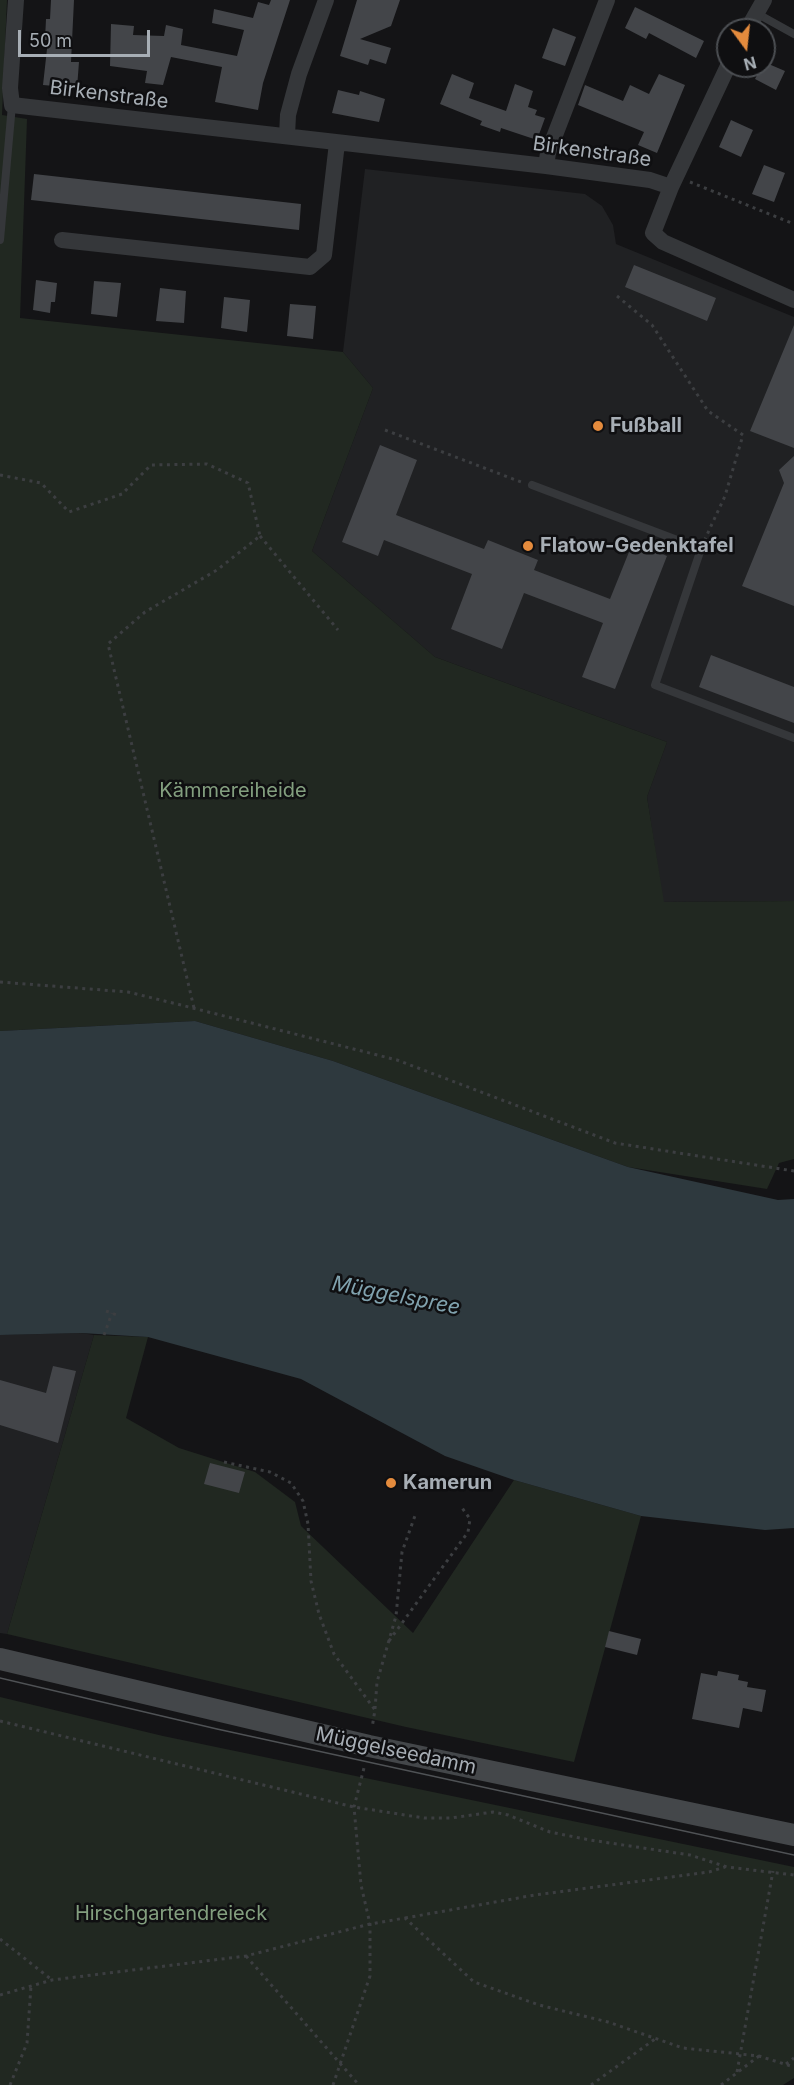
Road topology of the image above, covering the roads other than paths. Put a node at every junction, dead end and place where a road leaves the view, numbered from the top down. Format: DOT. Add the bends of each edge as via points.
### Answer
graph roads {
  1 [pos="16,0"];
  2 [pos="326,0"];
  3 [pos="607,0"];
  4 [pos="760,6"];
  5 [pos="794,34"];
  6 [pos="722,78"];
  7 [pos="12,105"];
  8 [pos="287,136"];
  9 [pos="338,143"];
  10 [pos="546,166"];
  11 [pos="674,182"];
  12 [pos="0,240"];
  13 [pos="62,240"];
  14 [pos="794,300"];
  15 [pos="531,485"];
  16 [pos="794,738"];
  17 [pos="0,1659"];
  18 [pos="794,1835"];
  1 -- 7 [label="street"];
  2 -- 8 [label="street" via="299,74 288,115"];
  3 -- 10 [label="street"];
  4 -- 5 [label="lane"];
  6 -- 11 [label="street"];
  7 -- 8 [label="street, Birkenstraße"];
  7 -- 12 [label="lane"];
  8 -- 9 [label="street, Birkenstraße"];
  9 -- 10 [label="street, Birkenstraße"];
  9 -- 13 [label="street" via="324,255 310,267"];
  10 -- 11 [label="street, Birkenstraße"];
  11 -- 14 [label="street, Birkenstraße" via="653,233 663,242"];
  15 -- 16 [label="lane" via="701,549 655,685"];
  17 -- 18 [label="main road, Müggelseedamm" via="369,1746"];
}
